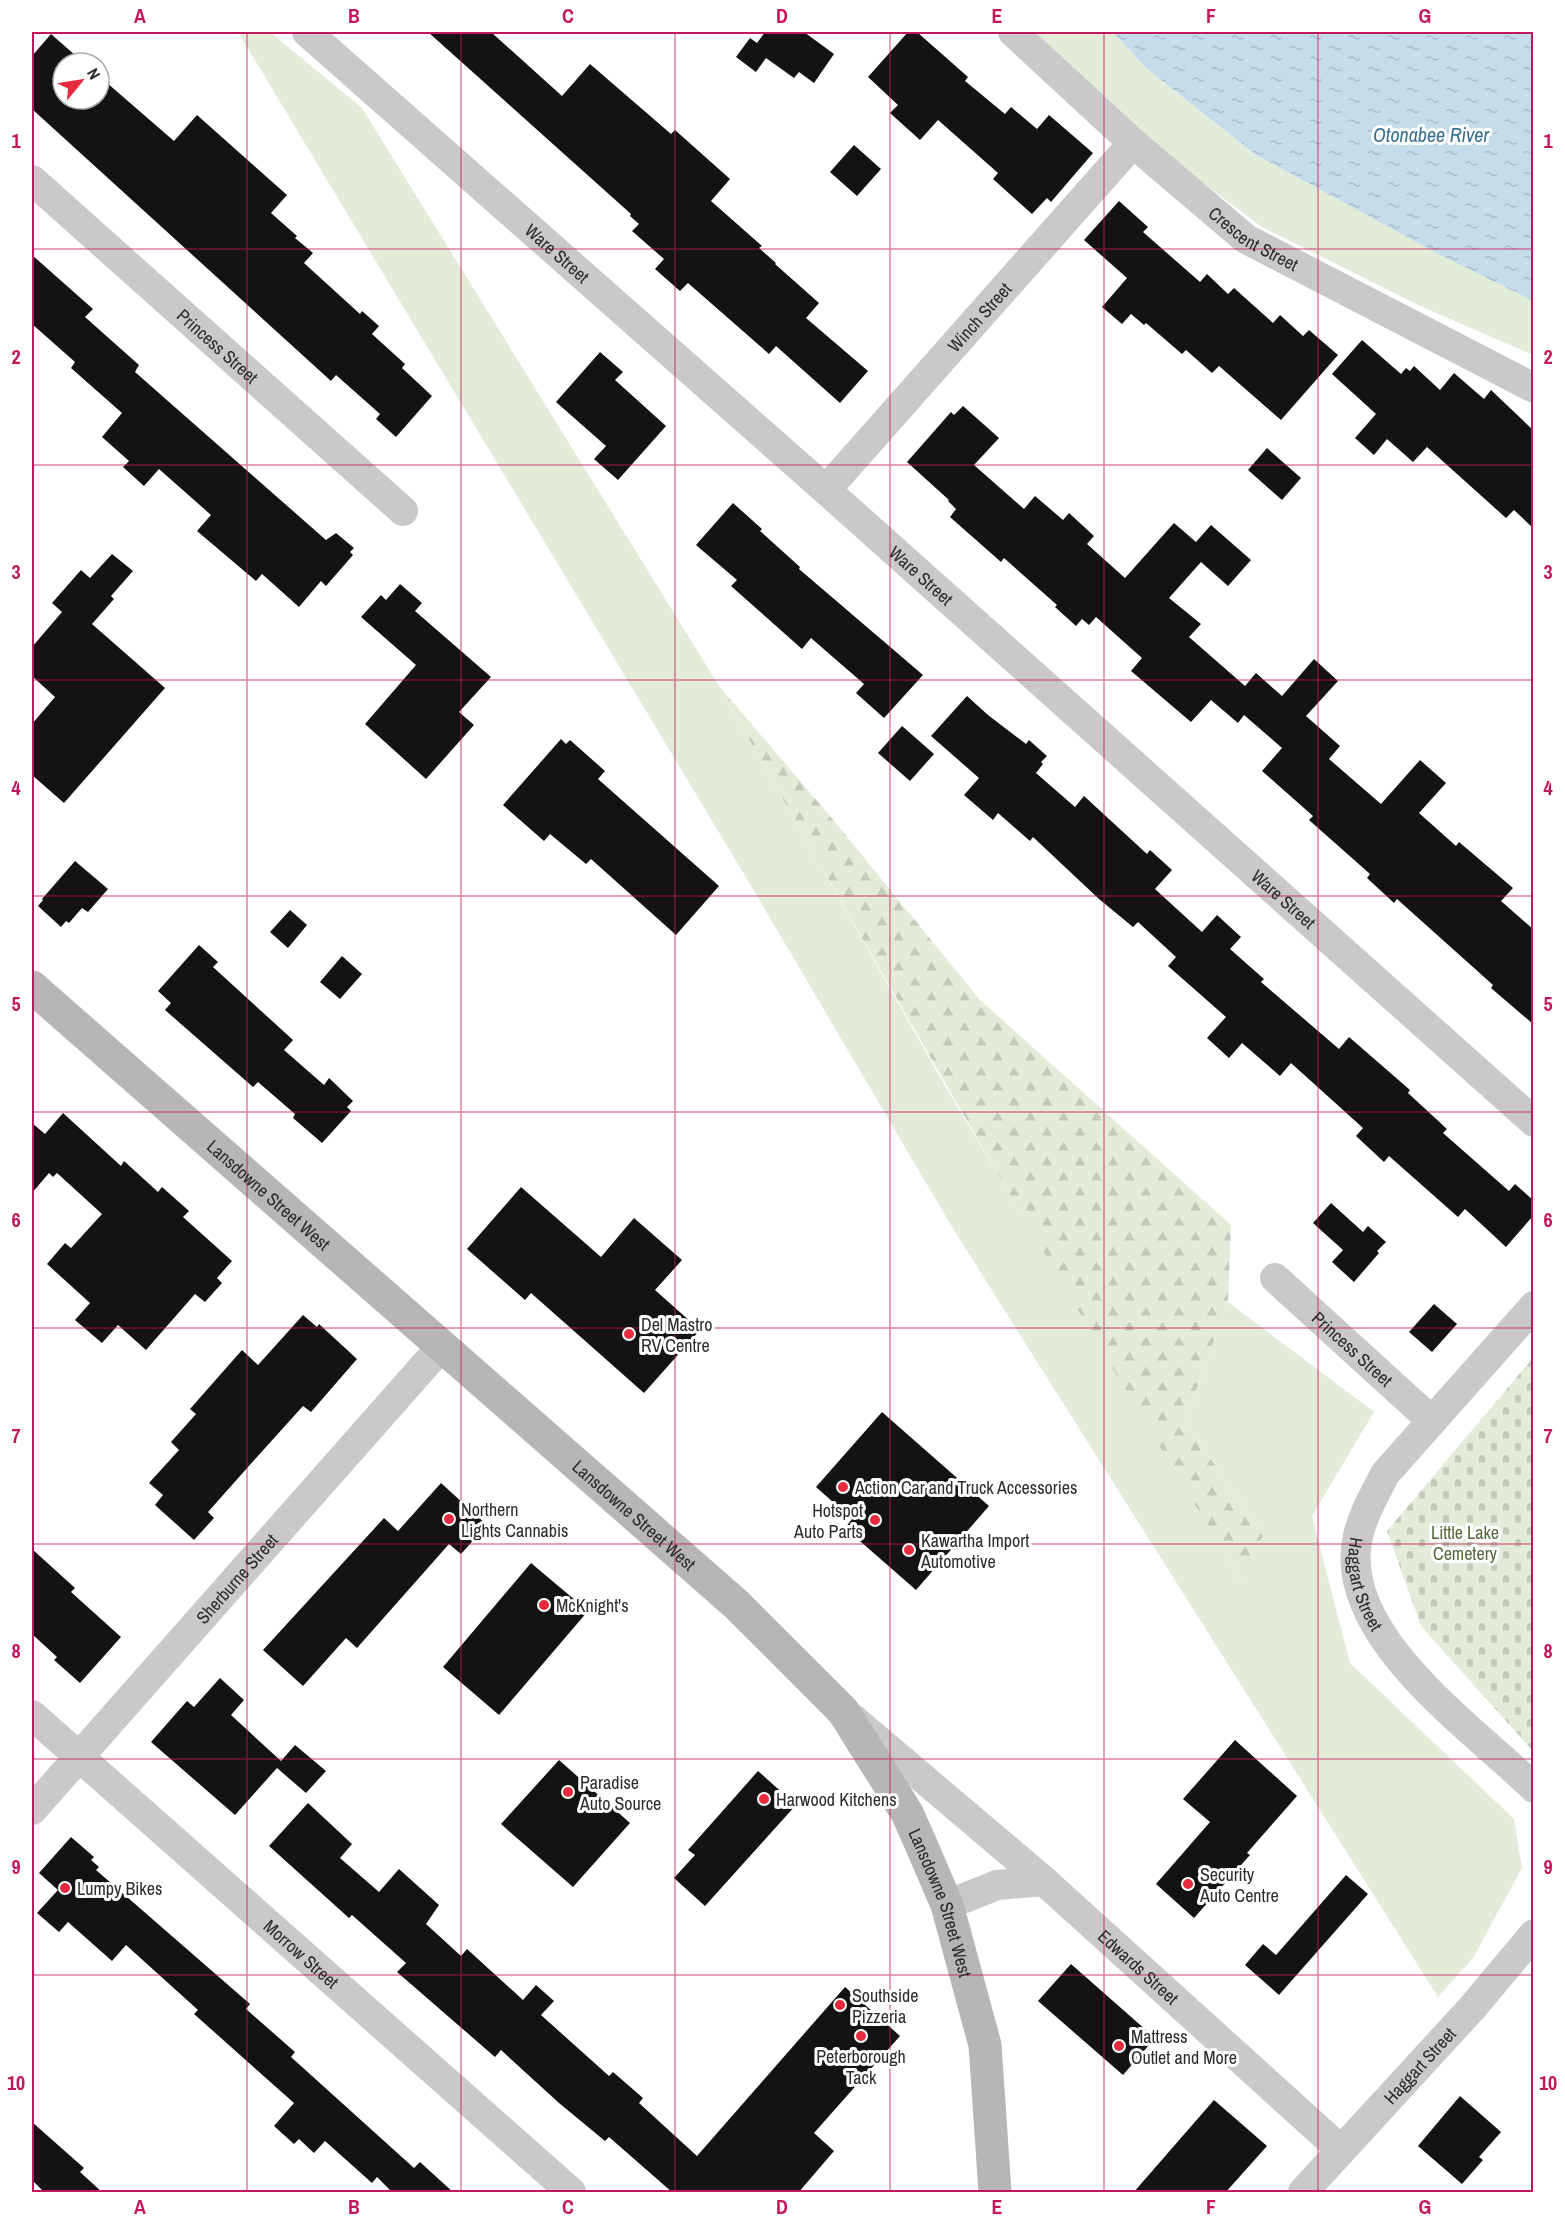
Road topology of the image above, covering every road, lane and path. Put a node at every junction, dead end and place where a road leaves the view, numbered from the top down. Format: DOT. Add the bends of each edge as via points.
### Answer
graph roads {
  1 [pos="307,32"];
  2 [pos="1013,32"];
  3 [pos="1133,143"];
  4 [pos="32,180"];
  5 [pos="1533,388"];
  6 [pos="826,490"];
  7 [pos="403,511"];
  8 [pos="32,987"];
  9 [pos="1533,1122"];
  10 [pos="1275,1278"];
  11 [pos="1533,1306"];
  12 [pos="441,1347"];
  13 [pos="1432,1421"];
  14 [pos="843,1711"];
  15 [pos="32,1715"];
  16 [pos="79,1757"];
  17 [pos="1533,1788"];
  18 [pos="32,1810"];
  19 [pos="1044,1881"];
  20 [pos="947,1905"];
  21 [pos="1533,1934"];
  22 [pos="1341,2150"];
  23 [pos="571,2193"];
  24 [pos="995,2193"];
  25 [pos="1303,2193"];
  1 -- 6 [label="street, Ware Street"];
  2 -- 3 [label="street, Crescent Street"];
  3 -- 5 [label="street, Crescent Street" via="1246,239"];
  3 -- 6 [label="street, Winch Street"];
  4 -- 7 [label="street, Princess Street"];
  6 -- 9 [label="street, Ware Street"];
  8 -- 12 [label="main road, Lansdowne Street West"];
  10 -- 13 [label="street, Princess Street"];
  11 -- 13 [label="street, Haggart Street"];
  12 -- 14 [label="main road, Lansdowne Street West" via="736,1604"];
  12 -- 16 [label="street, Sherburne Street"];
  13 -- 17 [label="street, Haggart Street" via="1385,1474 1369,1505 1357,1538 1358,1584 1379,1632 1415,1678"];
  14 -- 19 [label="street, Edwards Street"];
  14 -- 20 [label="main road, Lansdowne Street West" via="908,1813"];
  15 -- 16 [label="street, Morrow Street"];
  16 -- 18 [label="street, Sherburne Street"];
  16 -- 23 [label="street, Morrow Street"];
  19 -- 20 [label="street" via="998,1885"];
  19 -- 22 [label="street, Edwards Street"];
  20 -- 24 [label="main road, Lansdowne Street West" via="985,2045"];
  21 -- 22 [label="street, Haggart Street" via="1472,2008"];
  22 -- 25 [label="street, Haggart Street"];
}
